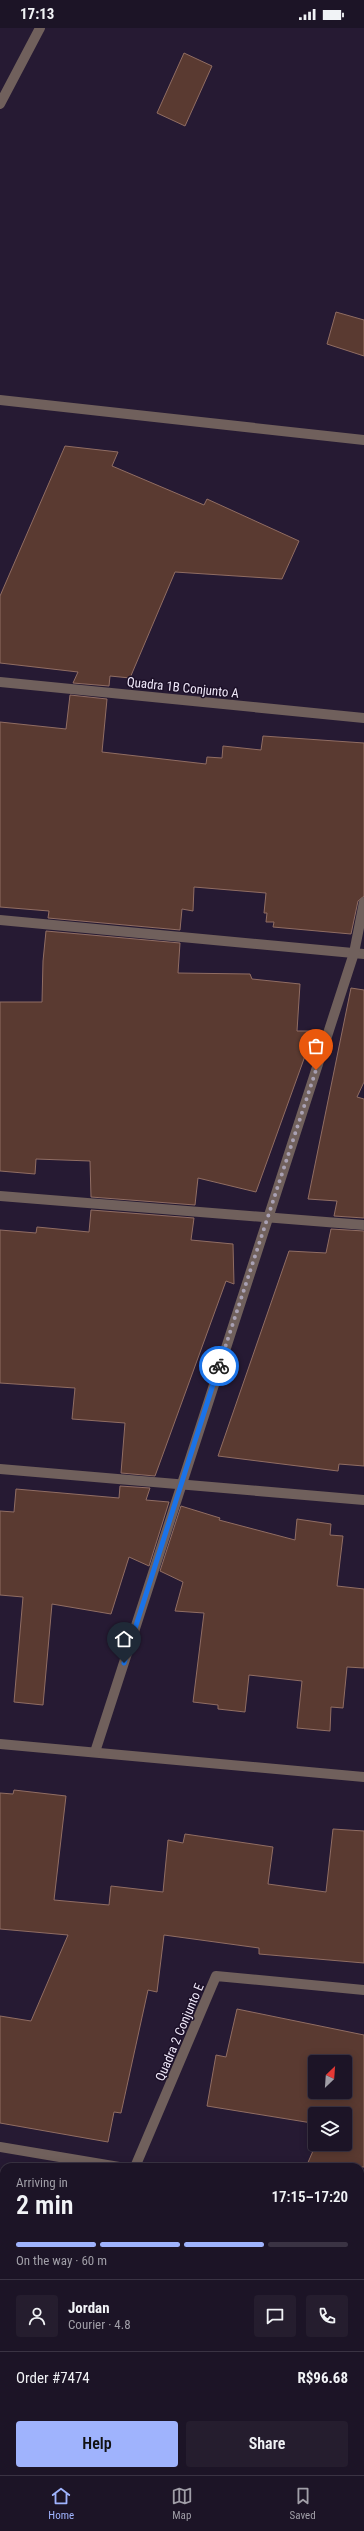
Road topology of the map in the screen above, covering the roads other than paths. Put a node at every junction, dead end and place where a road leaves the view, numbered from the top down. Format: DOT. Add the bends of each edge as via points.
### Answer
graph roads {
  1 [pos="40,28"];
  2 [pos="0,104"];
  3 [pos="0,400"];
  4 [pos="364,440"];
  5 [pos="0,682"];
  6 [pos="364,718"];
  7 [pos="364,902"];
  8 [pos="0,920"];
  9 [pos="354,953"];
  10 [pos="364,954"];
  11 [pos="0,1196"];
  12 [pos="268,1217"];
  13 [pos="364,1226"];
  14 [pos="0,1469"];
  15 [pos="181,1483"];
  16 [pos="364,1500"];
  17 [pos="0,1744"];
  18 [pos="95,1752"];
  19 [pos="364,1777"];
  20 [pos="364,1990"];
  21 [pos="0,2147"];
  22 [pos="95,2163"];
  23 [pos="137,2163"];
  1 -- 2 [label="street"];
  3 -- 4 [label="street"];
  5 -- 6 [label="street, Quadra 1B Conjunto A"];
  7 -- 9 [label="street"];
  8 -- 9 [label="street"];
  9 -- 10 [label="street"];
  9 -- 12 [label="street"];
  11 -- 12 [label="street"];
  12 -- 13 [label="street"];
  12 -- 15 [label="street"];
  14 -- 15 [label="street"];
  15 -- 16 [label="street"];
  15 -- 18 [label="street"];
  17 -- 18 [label="street"];
  18 -- 19 [label="street"];
  20 -- 23 [label="street, Quadra 2 Conjunto E" via="216,1976"];
  21 -- 22 [label="street"];
}
